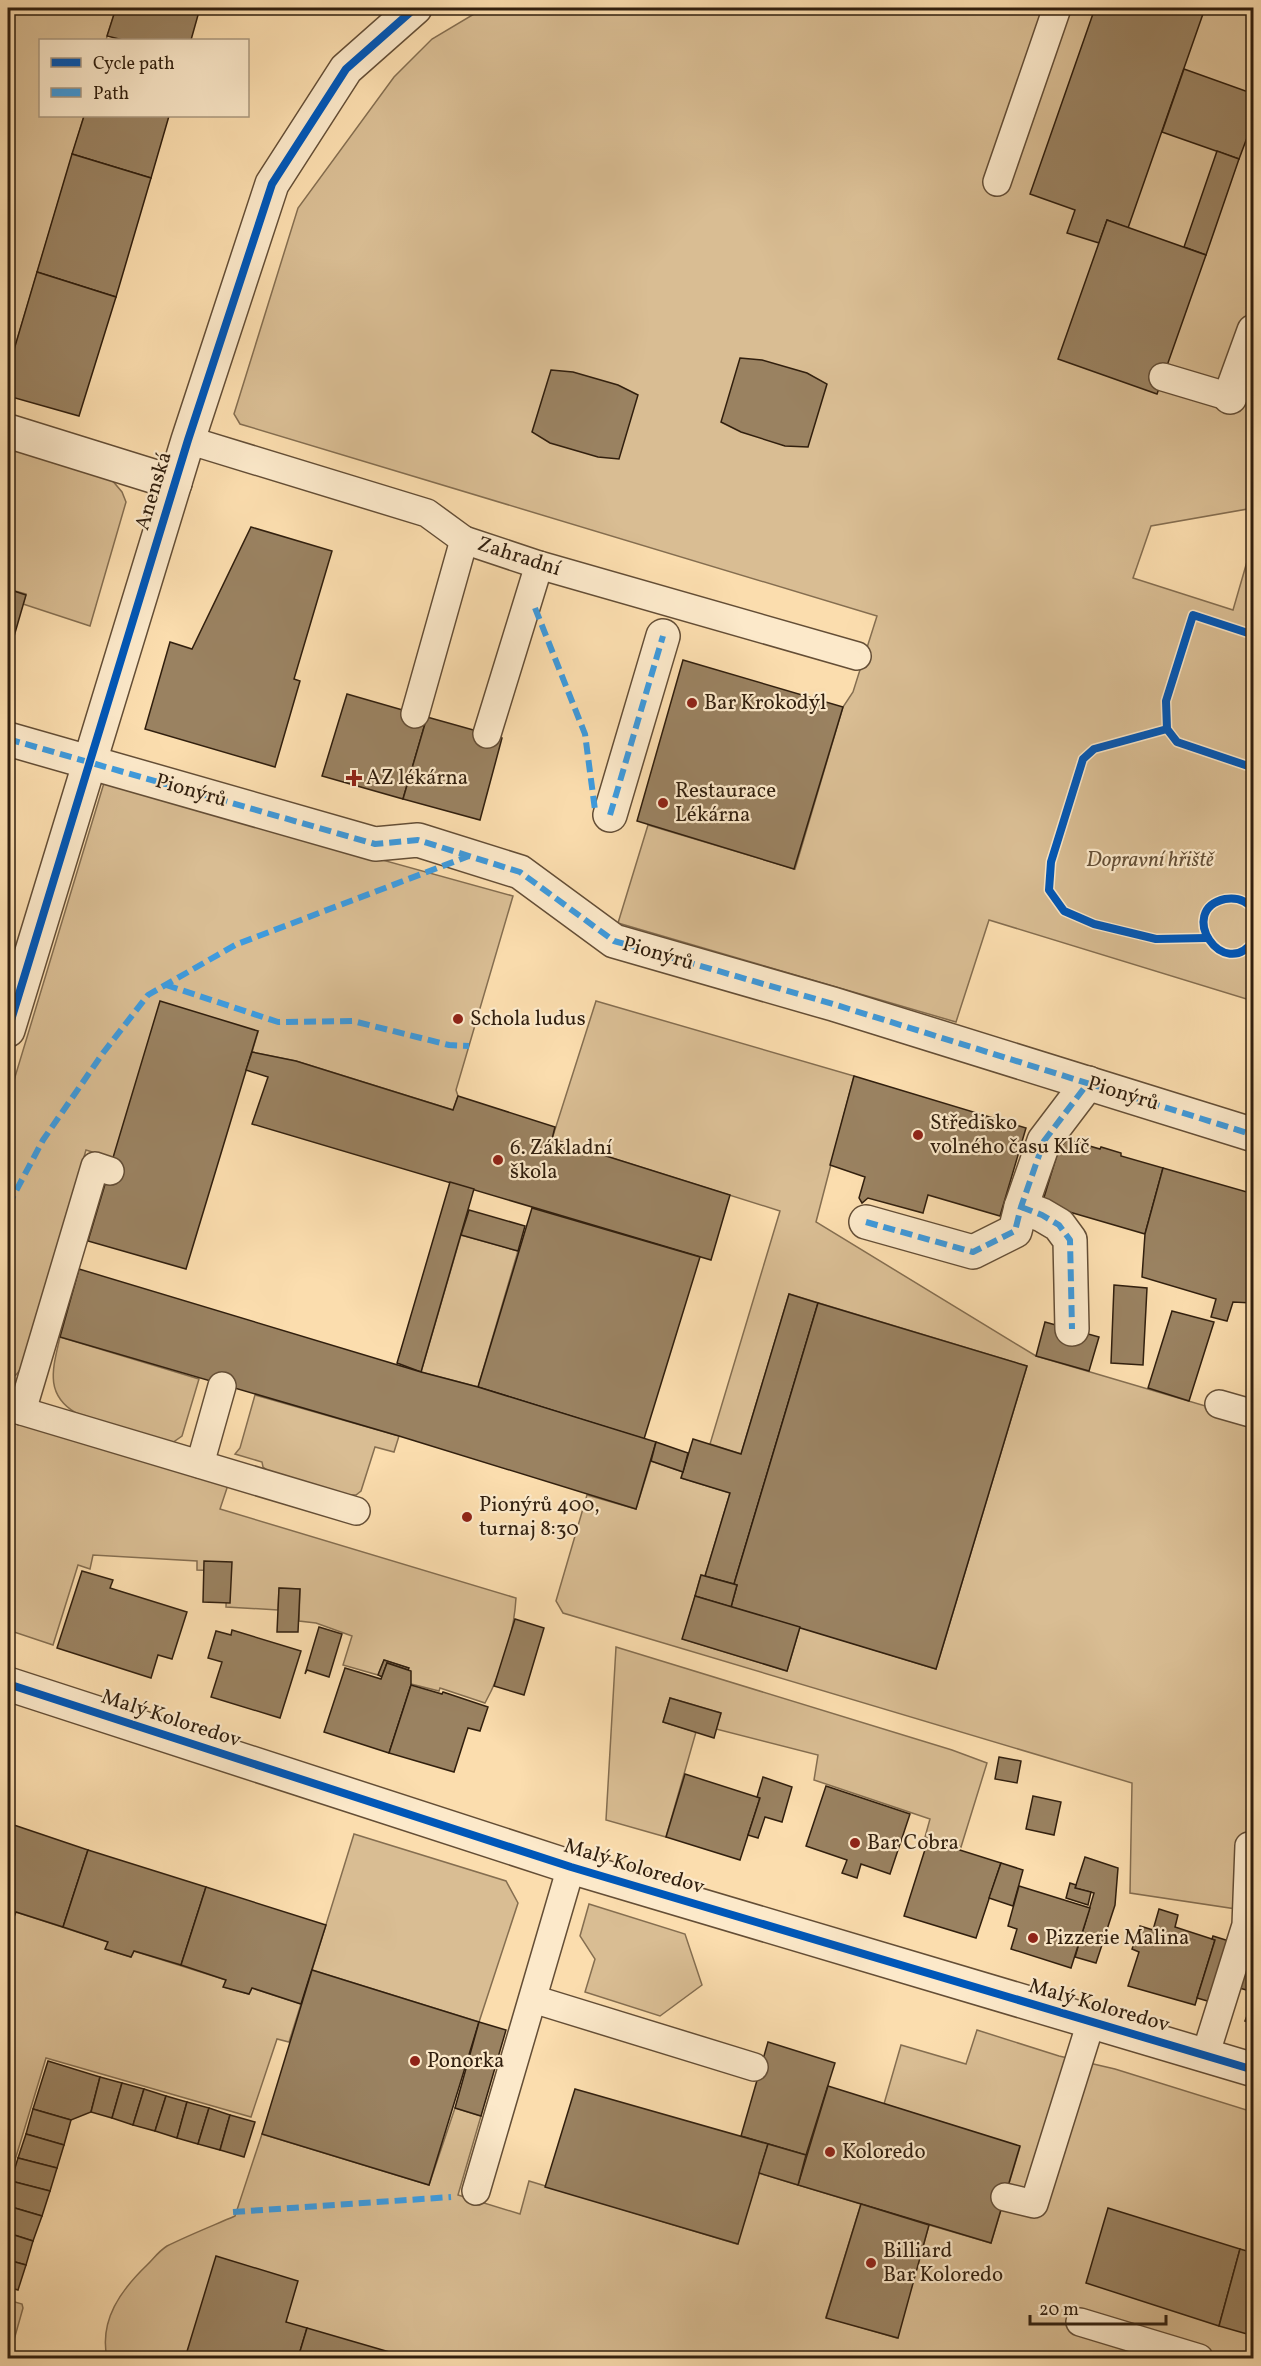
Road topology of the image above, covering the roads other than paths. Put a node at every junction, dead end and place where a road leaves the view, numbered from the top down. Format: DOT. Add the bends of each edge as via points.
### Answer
graph roads {
  1 [pos="416,8"];
  2 [pos="1057,8"];
  3 [pos="997,182"];
  4 [pos="1254,330"];
  5 [pos="1163,377"];
  6 [pos="1230,397"];
  7 [pos="8,431"];
  8 [pos="188,440"];
  9 [pos="175,483"];
  10 [pos="464,540"];
  11 [pos="539,565"];
  12 [pos="663,636"];
  13 [pos="857,656"];
  14 [pos="415,714"];
  15 [pos="487,734"];
  16 [pos="8,739"];
  17 [pos="90,762"];
  18 [pos="610,815"];
  19 [pos="8,1030"];
  20 [pos="1088,1083"];
  21 [pos="1254,1135"];
  22 [pos="110,1171"];
  23 [pos="1021,1207"];
  24 [pos="866,1222"];
  25 [pos="1072,1329"];
  26 [pos="222,1386"];
  27 [pos="1219,1404"];
  28 [pos="15,1409"];
  29 [pos="1254,1414"];
  30 [pos="200,1464"];
  31 [pos="356,1511"];
  32 [pos="8,1684"];
  33 [pos="1249,1846"];
  34 [pos="571,1867"];
  35 [pos="533,1999"];
  36 [pos="1091,2022"];
  37 [pos="1205,2056"];
  38 [pos="754,2067"];
  39 [pos="1254,2070"];
  40 [pos="476,2191"];
  41 [pos="1005,2197"];
  42 [pos="1080,2322"];
  43 [pos="1198,2358"];
  1 -- 8 [label="street, Anenská" via="346,69 272,184"];
  2 -- 3 [label="lane"];
  4 -- 6 [label="street"];
  5 -- 6 [label="lane"];
  7 -- 9 [label="street"];
  8 -- 9 [label="street, Anenská"];
  8 -- 10 [label="lane, Zahradní" via="427,513"];
  9 -- 17 [label="street, Anenská"];
  10 -- 11 [label="lane, Zahradní"];
  10 -- 14 [label="lane"];
  11 -- 13 [label="lane, Zahradní"];
  11 -- 15 [label="lane"];
  12 -- 18 [label="street"];
  16 -- 17 [label="street, Pionýrů"];
  17 -- 19 [label="street, Anenská"];
  17 -- 20 [label="street, Pionýrů" via="375,844 418,840 520,872 614,941"];
  20 -- 21 [label="street, Pionýrů"];
  20 -- 23 [label="street" via="1044,1141"];
  22 -- 28 [label="lane" via="95,1166"];
  23 -- 24 [label="street" via="1015,1231 973,1252"];
  23 -- 25 [label="street" via="1059,1226 1070,1240"];
  26 -- 30 [label="lane"];
  27 -- 29 [label="lane"];
  28 -- 30 [label="lane"];
  30 -- 31 [label="lane"];
  32 -- 34 [label="street, Malý Koloredov"];
  33 -- 37 [label="lane" via="1246,1925"];
  34 -- 35 [label="lane"];
  34 -- 36 [label="street, Malý Koloredov"];
  35 -- 38 [label="lane"];
  35 -- 40 [label="lane"];
  36 -- 37 [label="street, Malý Koloredov"];
  36 -- 41 [label="lane" via="1034,2205"];
  37 -- 39 [label="street, Malý Koloredov"];
  42 -- 43 [label="lane"];
}
